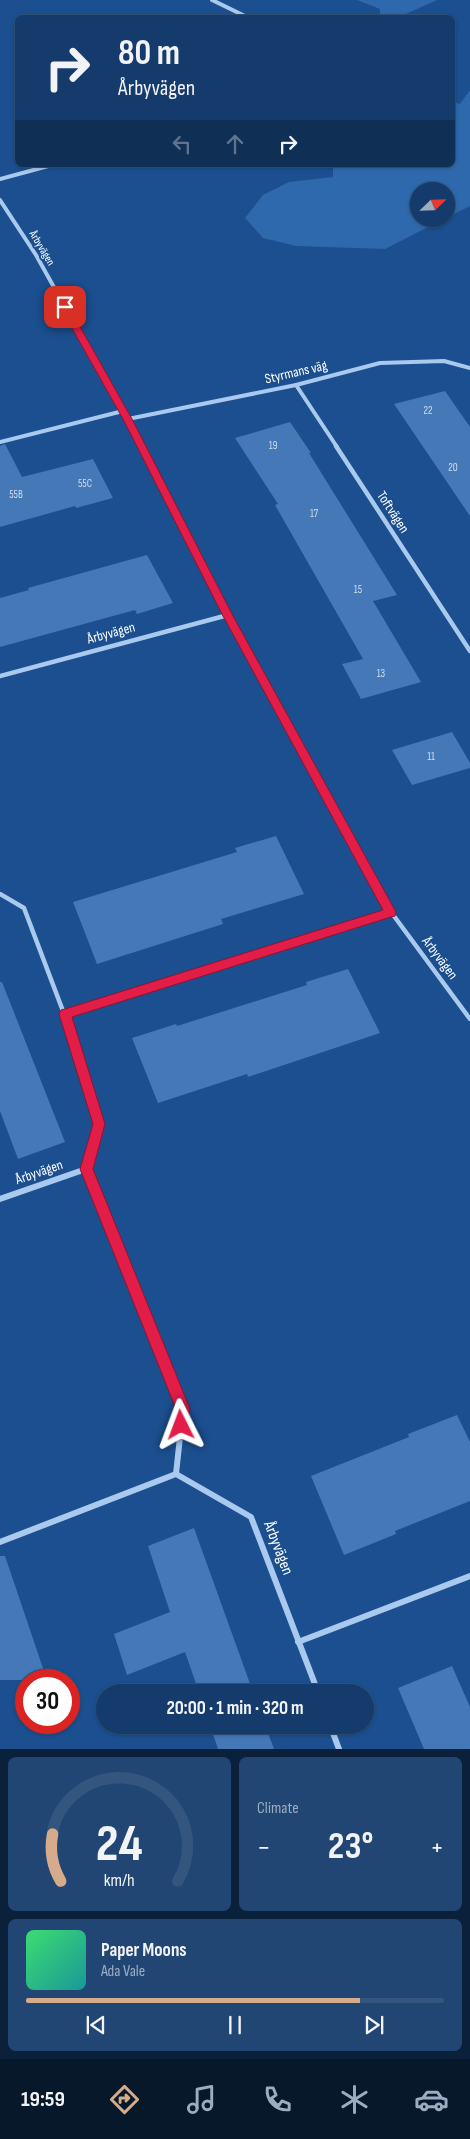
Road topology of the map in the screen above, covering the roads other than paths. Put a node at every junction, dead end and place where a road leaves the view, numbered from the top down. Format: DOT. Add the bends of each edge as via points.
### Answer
graph roads {
  1 [pos="212,0"];
  2 [pos="243,15"];
  3 [pos="45,167"];
  4 [pos="0,179"];
  5 [pos="0,200"];
  6 [pos="470,368"];
  7 [pos="296,385"];
  8 [pos="123,411"];
  9 [pos="128,419"];
  10 [pos="0,442"];
  11 [pos="228,616"];
  12 [pos="470,651"];
  13 [pos="0,676"];
  14 [pos="0,894"];
  15 [pos="391,912"];
  16 [pos="65,1014"];
  17 [pos="470,1019"];
  18 [pos="86,1169"];
  19 [pos="0,1199"];
  20 [pos="176,1474"];
  21 [pos="0,1542"];
  22 [pos="470,1576"];
  23 [pos="298,1642"];
  24 [pos="315,1684"];
  25 [pos="333,1734"];
  26 [pos="339,1749"];
  1 -- 2 [label="street"];
  3 -- 4 [label="street"];
  5 -- 8 [label="street, Årbyvägen" via="36,255"];
  6 -- 7 [label="street, Styrmans väg" via="444,361 380,363"];
  7 -- 9 [label="street, Styrmans väg"];
  7 -- 12 [label="street, Toftvägen"];
  8 -- 9 [label="street, Årbyvägen"];
  8 -- 10 [label="street"];
  9 -- 11 [label="street, Årbyvägen"];
  11 -- 13 [label="street, Årbyvägen"];
  11 -- 15 [label="street, Årbyvägen"];
  14 -- 16 [label="street" via="24,908"];
  15 -- 16 [label="street"];
  15 -- 17 [label="street, Årbyvägen"];
  16 -- 18 [label="street" via="99,1124"];
  18 -- 19 [label="street, Årbyvägen"];
  18 -- 20 [label="street" via="183,1409"];
  20 -- 21 [label="street"];
  20 -- 23 [label="street, Årbyvägen" via="251,1516"];
  22 -- 23 [label="street"];
  23 -- 24 [label="street, Årbyvägen"];
  25 -- 26 [label="street"];
}
